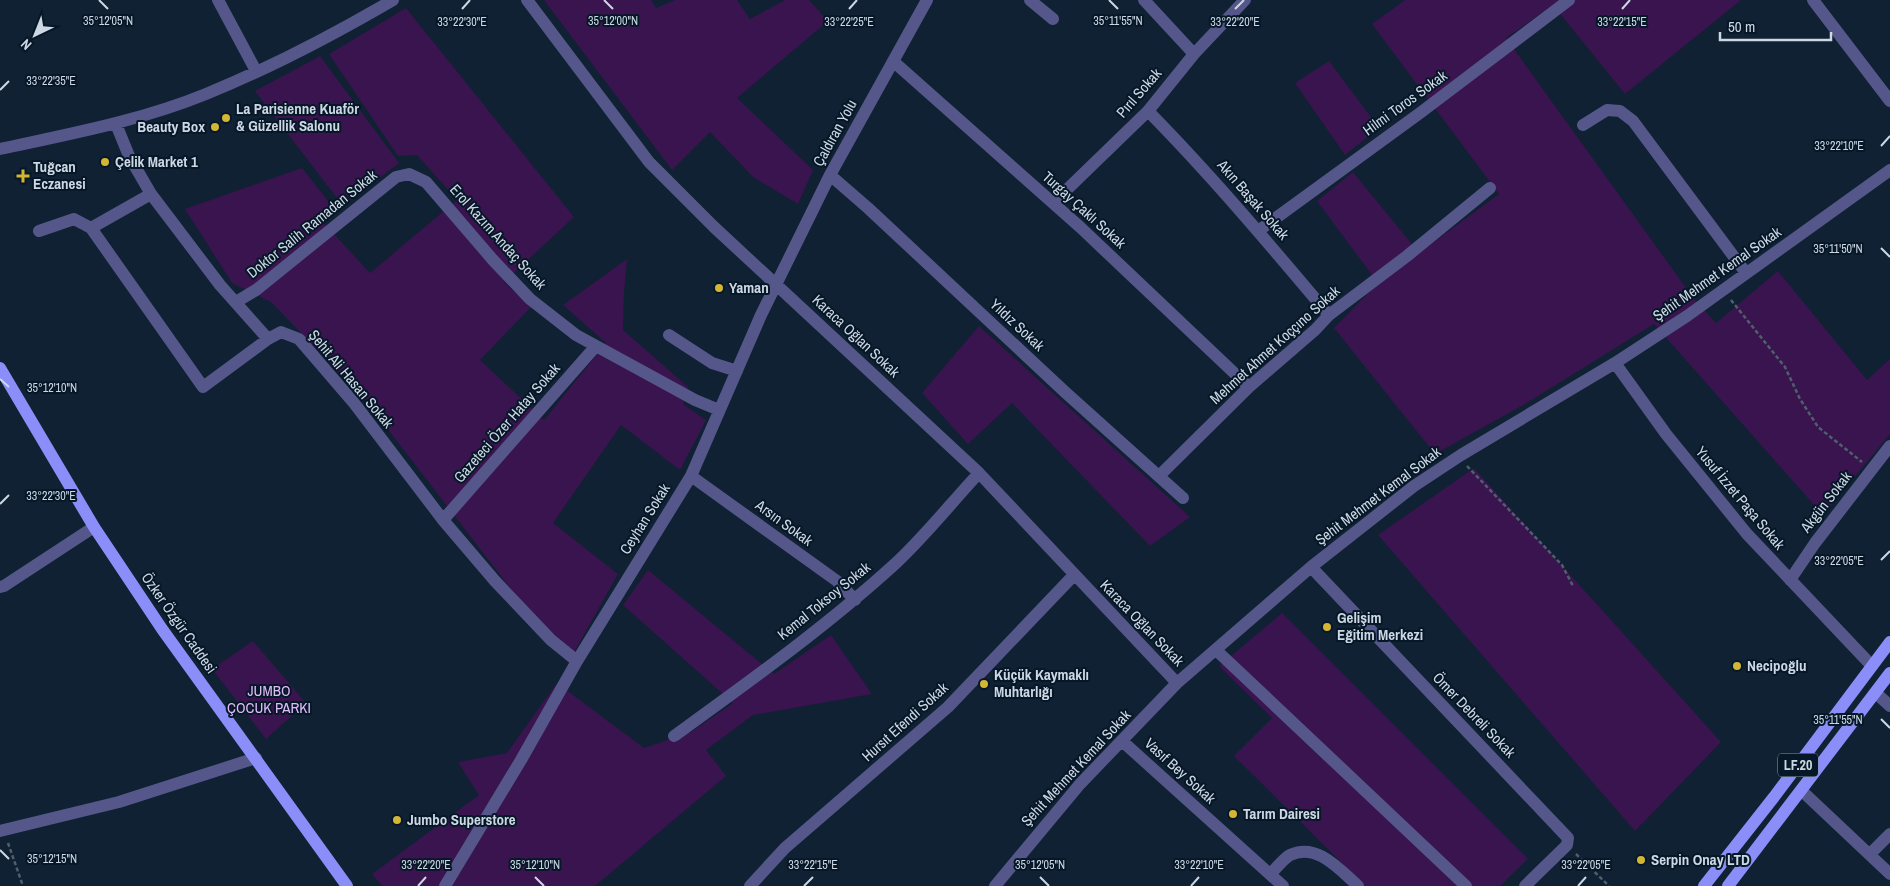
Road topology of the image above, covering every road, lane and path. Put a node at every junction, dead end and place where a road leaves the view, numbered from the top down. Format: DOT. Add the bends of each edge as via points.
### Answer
graph roads {
  1 [pos="218,0"];
  2 [pos="393,0"];
  3 [pos="527,0"];
  4 [pos="927,0"];
  5 [pos="1030,0"];
  6 [pos="1144,0"];
  7 [pos="1245,0"];
  8 [pos="1569,0"];
  9 [pos="1814,0"];
  10 [pos="1053,19"];
  11 [pos="1194,54"];
  12 [pos="894,62"];
  13 [pos="256,71"];
  14 [pos="1890,101"];
  15 [pos="1148,111"];
  16 [pos="116,124"];
  17 [pos="1583,125"];
  18 [pos="0,149"];
  19 [pos="1890,170"];
  20 [pos="410,174"];
  21 [pos="830,175"];
  22 [pos="1490,188"];
  23 [pos="151,194"];
  24 [pos="1053,204"];
  25 [pos="91,228"];
  26 [pos="39,231"];
  27 [pos="1258,231"];
  28 [pos="1746,273"];
  29 [pos="777,285"];
  30 [pos="1722,290"];
  31 [pos="236,302"];
  32 [pos="1329,315"];
  33 [pos="669,335"];
  34 [pos="268,338"];
  35 [pos="595,347"];
  36 [pos="1615,363"];
  37 [pos="0,368"];
  38 [pos="737,371"];
  39 [pos="1249,387"];
  40 [pos="719,410"];
  41 [pos="1890,446"];
  42 [pos="1458,457"];
  43 [pos="1872,469"];
  44 [pos="979,473"];
  45 [pos="691,476"];
  46 [pos="1159,476"];
  47 [pos="1183,498"];
  48 [pos="443,520"];
  49 [pos="94,527"];
  50 [pos="1311,567"];
  51 [pos="1074,575"];
  52 [pos="1790,580"];
  53 [pos="1573,586"];
  54 [pos="0,587"];
  55 [pos="855,600"];
  56 [pos="1890,642"];
  57 [pos="1216,650"];
  58 [pos="577,660"];
  59 [pos="1872,666"];
  60 [pos="1890,674"];
  61 [pos="1177,683"];
  62 [pos="1876,693"];
  63 [pos="1890,706"];
  64 [pos="674,736"];
  65 [pos="1122,741"];
  66 [pos="256,758"];
  67 [pos="1802,791"];
  68 [pos="2,830"];
  69 [pos="1890,834"];
  70 [pos="1567,844"];
  71 [pos="1870,854"];
  72 [pos="1270,874"];
  73 [pos="1890,874"];
  74 [pos="345,885"];
  75 [pos="23,886"];
  76 [pos="445,886"];
  77 [pos="750,886"];
  78 [pos="995,886"];
  79 [pos="1283,886"];
  80 [pos="1358,886"];
  81 [pos="1466,886"];
  82 [pos="1525,886"];
  83 [pos="1609,886"];
  84 [pos="1704,886"];
  85 [pos="1728,886"];
  1 -- 13 [label="street"];
  2 -- 13 [label="street"];
  3 -- 29 [label="street, Karaca Oğlan Sokak" via="650,162"];
  4 -- 12 [label="street, Çaldıran Yolu"];
  5 -- 10 [label="street"];
  6 -- 11 [label="street"];
  7 -- 11 [label="street, Pırıl Sokak"];
  8 -- 27 [label="street, Hilmi Toros Sokak"];
  9 -- 14 [label="street"];
  11 -- 15 [label="street, Pırıl Sokak"];
  12 -- 21 [label="street, Çaldıran Yolu"];
  12 -- 24 [label="street, Turgay Çaklı Sokak"];
  13 -- 16 [label="street" via="205,94"];
  15 -- 24 [label="street, Pırıl Sokak"];
  15 -- 27 [label="street, Akın Başak Sokak"];
  16 -- 18 [label="street"];
  16 -- 23 [label="street" via="129,156"];
  17 -- 28 [label="street" via="1607,110 1620,111 1633,121"];
  19 -- 28 [label="street, Şehit Mehmet Kemal Sokak"];
  20 -- 31 [label="street, Doktor Salih Ramadan Sokak" via="396,177 256,290"];
  20 -- 35 [label="street, Erol Kazım Andaç Sokak" via="426,182 530,299"];
  21 -- 29 [label="street, Çaldıran Yolu"];
  21 -- 46 [label="street, Yıldız Sokak"];
  22 -- 32 [label="street, Mehmet Ahmet Koççıno Sokak"];
  23 -- 25 [label="street"];
  23 -- 31 [label="street"];
  24 -- 39 [label="street, Turgay Çaklı Sokak"];
  25 -- 26 [label="street" via="74,219"];
  25 -- 34 [label="street" via="203,387"];
  27 -- 32 [label="street, Akın Başak Sokak"];
  28 -- 30 [label="street, Şehit Mehmet Kemal Sokak"];
  29 -- 38 [label="street, Ceyhan Sokak"];
  29 -- 44 [label="street, Karaca Oğlan Sokak"];
  30 -- 36 [label="street, Şehit Mehmet Kemal Sokak"];
  30 -- 43 [label="path" via="1785,367 1818,428"];
  31 -- 34 [label="street"];
  32 -- 39 [label="street, Mehmet Ahmet Koççıno Sokak"];
  33 -- 38 [label="street" via="712,363"];
  34 -- 48 [label="street, Şehit Ali Hasan Sokak" via="281,332 299,339 354,403"];
  35 -- 40 [label="street, Erol Kazım Andaç Sokak"];
  35 -- 48 [label="street, Gazeteci Özer Hatay Sokak"];
  36 -- 42 [label="street, Şehit Mehmet Kemal Sokak"];
  36 -- 52 [label="street, Yusuf İzzet Paşa Sokak" via="1666,434 1747,534"];
  37 -- 49 [label="main road, Özker Özgür Caddesi"];
  38 -- 40 [label="street, Ceyhan Sokak"];
  39 -- 46 [label="street, Mehmet Ahmet Koççıno Sokak"];
  40 -- 45 [label="street, Ceyhan Sokak"];
  41 -- 43 [label="street, Akgün Sokak"];
  42 -- 50 [label="street, Şehit Mehmet Kemal Sokak" via="1414,486"];
  42 -- 53 [label="path" via="1562,565"];
  43 -- 52 [label="street, Akgün Sokak" via="1814,543"];
  44 -- 51 [label="street, Karaca Oğlan Sokak"];
  44 -- 55 [label="street, Kemal Toksoy Sokak" via="898,561"];
  45 -- 55 [label="street, Arsın Sokak" via="837,581"];
  45 -- 58 [label="street, Ceyhan Sokak"];
  46 -- 47 [label="street, Yıldız Sokak"];
  48 -- 58 [label="street, Şehit Ali Hasan Sokak" via="551,640"];
  49 -- 54 [label="street"];
  49 -- 66 [label="main road, Özker Özgür Caddesi" via="162,629"];
  50 -- 57 [label="street, Şehit Mehmet Kemal Sokak"];
  50 -- 70 [label="street, Ömer Debreli Sokak" via="1563,830 1568,838"];
  51 -- 61 [label="street, Karaca Oğlan Sokak"];
  51 -- 77 [label="street, Hursıt Efendi Sokak" via="948,707 785,848"];
  52 -- 59 [label="street, Yusuf İzzet Paşa Sokak"];
  55 -- 64 [label="street, Kemal Toksoy Sokak"];
  56 -- 59 [label="main road, LF.20"];
  57 -- 61 [label="street, Şehit Mehmet Kemal Sokak"];
  57 -- 81 [label="street"];
  58 -- 76 [label="street, Ceyhan Sokak"];
  59 -- 84 [label="main road, LF.20"];
  60 -- 62 [label="main road, LF.20"];
  61 -- 65 [label="street, Şehit Mehmet Kemal Sokak"];
  62 -- 63 [label="street"];
  62 -- 67 [label="main road, LF.20"];
  65 -- 72 [label="street, Vasıf Bey Sokak"];
  65 -- 78 [label="street, Şehit Mehmet Kemal Sokak" via="1080,784"];
  66 -- 68 [label="street" via="119,802"];
  66 -- 74 [label="main road, Özker Özgür Caddesi"];
  67 -- 71 [label="street"];
  67 -- 85 [label="main road, LF.20"];
  68 -- 75 [label="path"];
  69 -- 71 [label="street"];
  70 -- 82 [label="street"];
  70 -- 83 [label="path"];
  71 -- 73 [label="street"];
  72 -- 79 [label="street, Vasıf Bey Sokak"];
  72 -- 80 [label="street" via="1290,855 1303,852 1320,855"];
}
